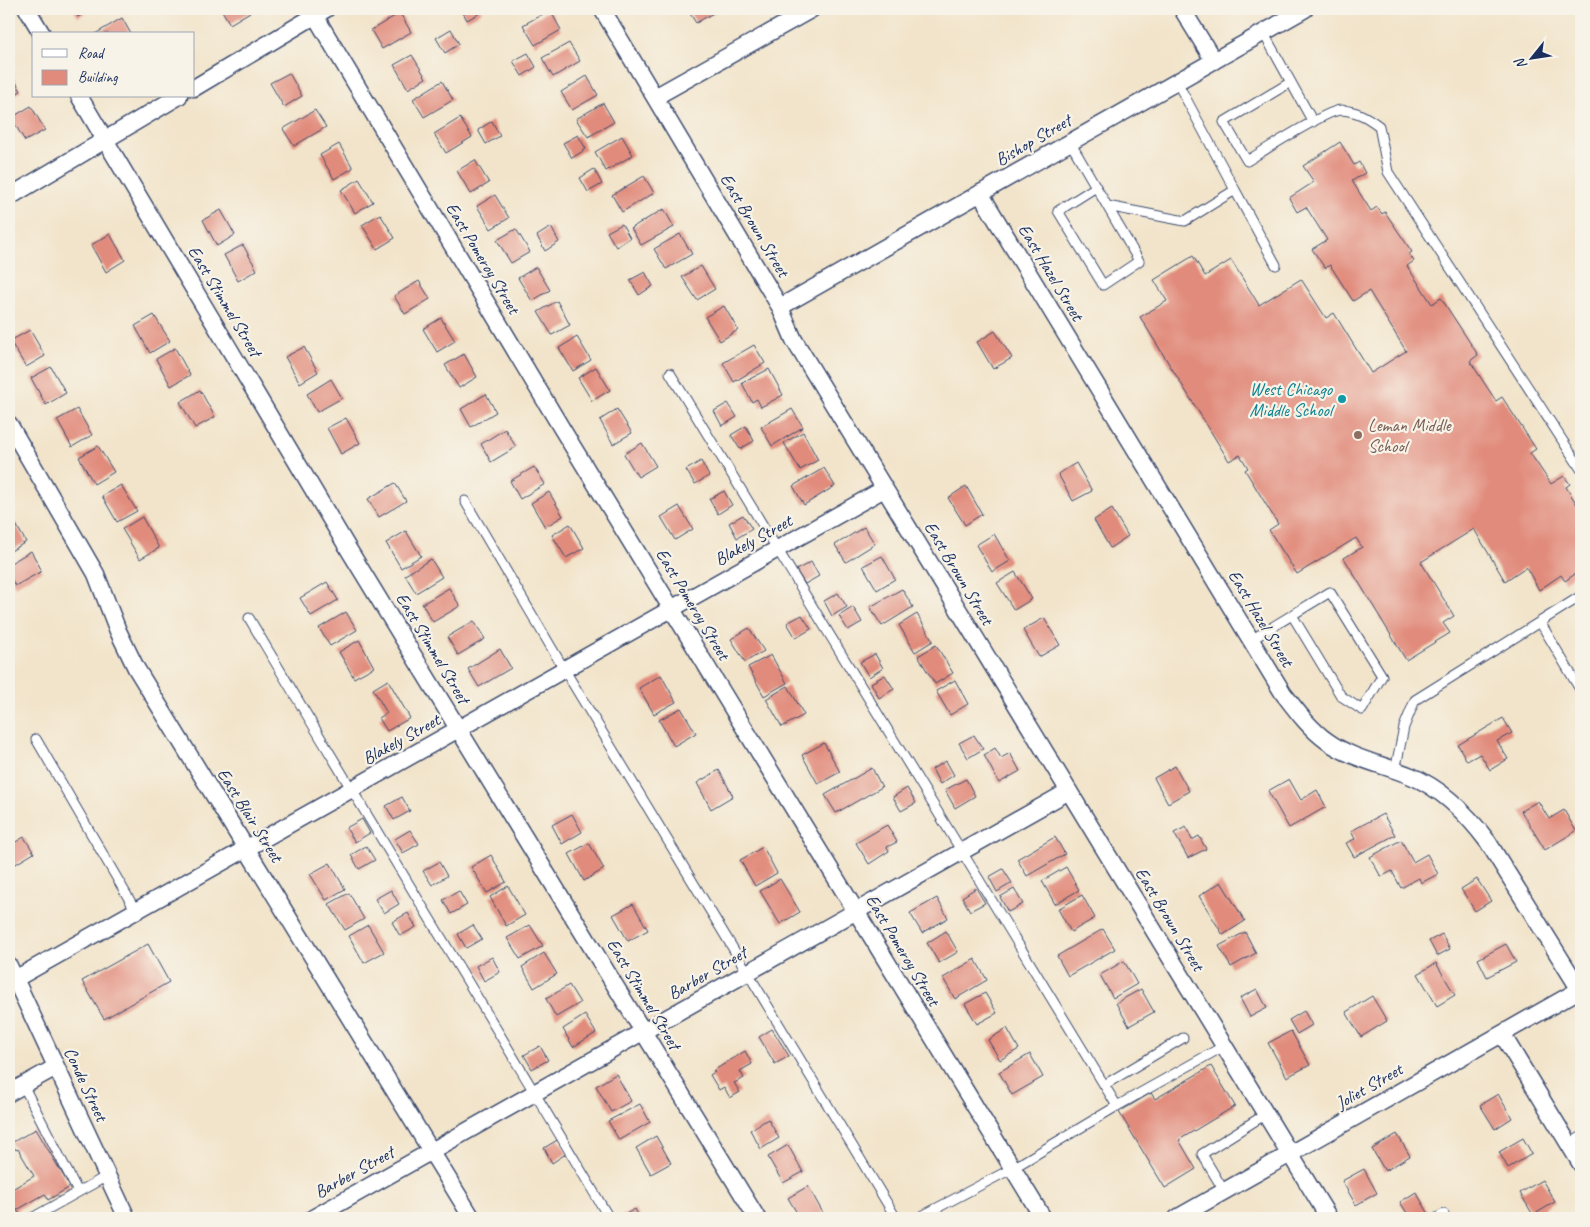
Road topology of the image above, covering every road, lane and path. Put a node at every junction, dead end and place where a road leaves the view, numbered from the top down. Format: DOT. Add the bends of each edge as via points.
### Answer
graph roads {
  1 [pos="27,9"];
  2 [pos="602,9"];
  3 [pos="812,9"];
  4 [pos="1182,9"];
  5 [pos="1305,9"];
  6 [pos="317,11"];
  7 [pos="41,32"];
  8 [pos="1263,32"];
  9 [pos="1214,60"];
  10 [pos="1177,82"];
  11 [pos="1291,82"];
  12 [pos="195,87"];
  13 [pos="655,97"];
  14 [pos="80,98"];
  15 [pos="176,98"];
  16 [pos="1312,122"];
  17 [pos="106,140"];
  18 [pos="1070,142"];
  19 [pos="1096,187"];
  20 [pos="1235,190"];
  21 [pos="980,194"];
  22 [pos="9,197"];
  23 [pos="1107,206"];
  24 [pos="1276,266"];
  25 [pos="780,307"];
  26 [pos="670,373"];
  27 [pos="9,424"];
  28 [pos="1581,468"];
  29 [pos="884,489"];
  30 [pos="465,501"];
  31 [pos="778,549"];
  32 [pos="1581,596"];
  33 [pos="672,609"];
  34 [pos="1292,615"];
  35 [pos="249,618"];
  36 [pos="1540,622"];
  37 [pos="1251,640"];
  38 [pos="564,669"];
  39 [pos="1581,691"];
  40 [pos="459,729"];
  41 [pos="36,739"];
  42 [pos="1394,770"];
  43 [pos="351,790"];
  44 [pos="1069,791"];
  45 [pos="247,848"];
  46 [pos="963,851"];
  47 [pos="136,911"];
  48 [pos="856,911"];
  49 [pos="12,972"];
  50 [pos="747,973"];
  51 [pos="1580,990"];
  52 [pos="644,1032"];
  53 [pos="1502,1034"];
  54 [pos="1183,1038"];
  55 [pos="1224,1046"];
  56 [pos="56,1067"];
  57 [pos="1104,1085"];
  58 [pos="16,1089"];
  59 [pos="535,1092"];
  60 [pos="1117,1106"];
  61 [pos="1266,1114"];
  62 [pos="1575,1140"];
  63 [pos="432,1151"];
  64 [pos="1290,1154"];
  65 [pos="1581,1164"];
  66 [pos="1013,1168"];
  67 [pos="107,1176"];
  68 [pos="78,1192"];
  69 [pos="1224,1192"];
  70 [pos="32,1218"];
  71 [pos="126,1218"];
  72 [pos="313,1218"];
  73 [pos="472,1218"];
  74 [pos="609,1218"];
  75 [pos="757,1218"];
  76 [pos="896,1218"];
  77 [pos="918,1218"];
  78 [pos="1044,1218"];
  79 [pos="1177,1218"];
  80 [pos="1329,1218"];
  1 -- 7 [label="street"];
  2 -- 13 [label="street, East Brown Street"];
  3 -- 13 [label="street"];
  4 -- 9 [label="street"];
  5 -- 8 [label="street, Bishop Street"];
  6 -- 12 [label="street"];
  6 -- 33 [label="street, East Pomeroy Street" via="562,430"];
  8 -- 9 [label="street, Bishop Street"];
  8 -- 11 [label="lane"];
  9 -- 10 [label="street, Bishop Street"];
  10 -- 18 [label="street, Bishop Street"];
  10 -- 20 [label="lane"];
  11 -- 16 [label="lane"];
  11 -- 16 [label="lane" via="1224,122 1247,161"];
  13 -- 25 [label="street, East Brown Street"];
  14 -- 17 [label="street, East Stimmel Street"];
  15 -- 17 [label="street"];
  16 -- 28 [label="lane" via="1339,110 1362,114 1379,126 1388,172"];
  17 -- 22 [label="street"];
  17 -- 40 [label="street, East Stimmel Street"];
  18 -- 19 [label="lane"];
  18 -- 21 [label="street, Bishop Street"];
  19 -- 23 [label="lane"];
  19 -- 23 [label="lane" via="1058,211 1103,285 1139,262"];
  20 -- 23 [label="lane" via="1185,221"];
  20 -- 24 [label="lane"];
  21 -- 25 [label="street, Bishop Street"];
  21 -- 37 [label="street, East Hazel Street"];
  25 -- 29 [label="street, East Brown Street" via="794,340"];
  26 -- 31 [label="lane"];
  27 -- 45 [label="street, East Blair Street" via="96,574 136,668"];
  29 -- 31 [label="street, Blakely Street"];
  29 -- 44 [label="street, East Brown Street"];
  30 -- 38 [label="lane"];
  31 -- 33 [label="street, Blakely Street"];
  31 -- 46 [label="lane"];
  32 -- 36 [label="lane"];
  33 -- 38 [label="street, Blakely Street"];
  33 -- 48 [label="street, East Pomeroy Street"];
  34 -- 34 [label="lane" via="1330,592 1382,676 1362,710 1341,696"];
  34 -- 37 [label="lane"];
  35 -- 43 [label="lane"];
  36 -- 39 [label="lane"];
  36 -- 42 [label="lane" via="1415,700 1404,727"];
  37 -- 42 [label="street, East Hazel Street" via="1283,693 1311,728 1349,754"];
  38 -- 40 [label="street, Blakely Street"];
  38 -- 50 [label="lane"];
  40 -- 43 [label="street, Blakely Street"];
  40 -- 52 [label="street, East Stimmel Street"];
  41 -- 47 [label="lane"];
  42 -- 51 [label="street, East Hazel Street" via="1428,785 1460,808 1474,824"];
  43 -- 45 [label="street, Blakely Street"];
  43 -- 59 [label="lane"];
  44 -- 46 [label="street, Barber Street"];
  44 -- 55 [label="street, East Brown Street"];
  45 -- 47 [label="street, Blakely Street"];
  45 -- 63 [label="street, East Blair Street"];
  46 -- 48 [label="street, Barber Street"];
  46 -- 57 [label="lane"];
  47 -- 49 [label="street, Blakely Street"];
  48 -- 50 [label="street, Barber Street"];
  48 -- 66 [label="street, East Pomeroy Street"];
  49 -- 56 [label="street, Conde Street"];
  50 -- 52 [label="street, Barber Street"];
  50 -- 76 [label="lane"];
  51 -- 53 [label="street, Joliet Street"];
  52 -- 59 [label="street, Barber Street"];
  52 -- 75 [label="street, East Stimmel Street"];
  53 -- 62 [label="street"];
  53 -- 64 [label="street, Joliet Street"];
  54 -- 57 [label="lane"];
  55 -- 60 [label="lane"];
  55 -- 61 [label="street, East Brown Street"];
  56 -- 58 [label="street"];
  56 -- 67 [label="street, Conde Street"];
  57 -- 60 [label="lane"];
  58 -- 68 [label="lane"];
  59 -- 63 [label="street, Barber Street"];
  59 -- 74 [label="lane"];
  60 -- 66 [label="lane"];
  61 -- 64 [label="street, East Brown Street"];
  61 -- 69 [label="lane" via="1202,1154"];
  62 -- 65 [label="street"];
  63 -- 72 [label="street, Barber Street"];
  63 -- 73 [label="street, East Blair Street"];
  64 -- 69 [label="street, Joliet Street"];
  64 -- 80 [label="street, East Brown Street"];
  66 -- 77 [label="lane"];
  66 -- 78 [label="street, East Pomeroy Street"];
  67 -- 68 [label="lane"];
  67 -- 71 [label="street, Conde Street"];
  68 -- 70 [label="lane"];
  69 -- 79 [label="street, Joliet Street"];
}
